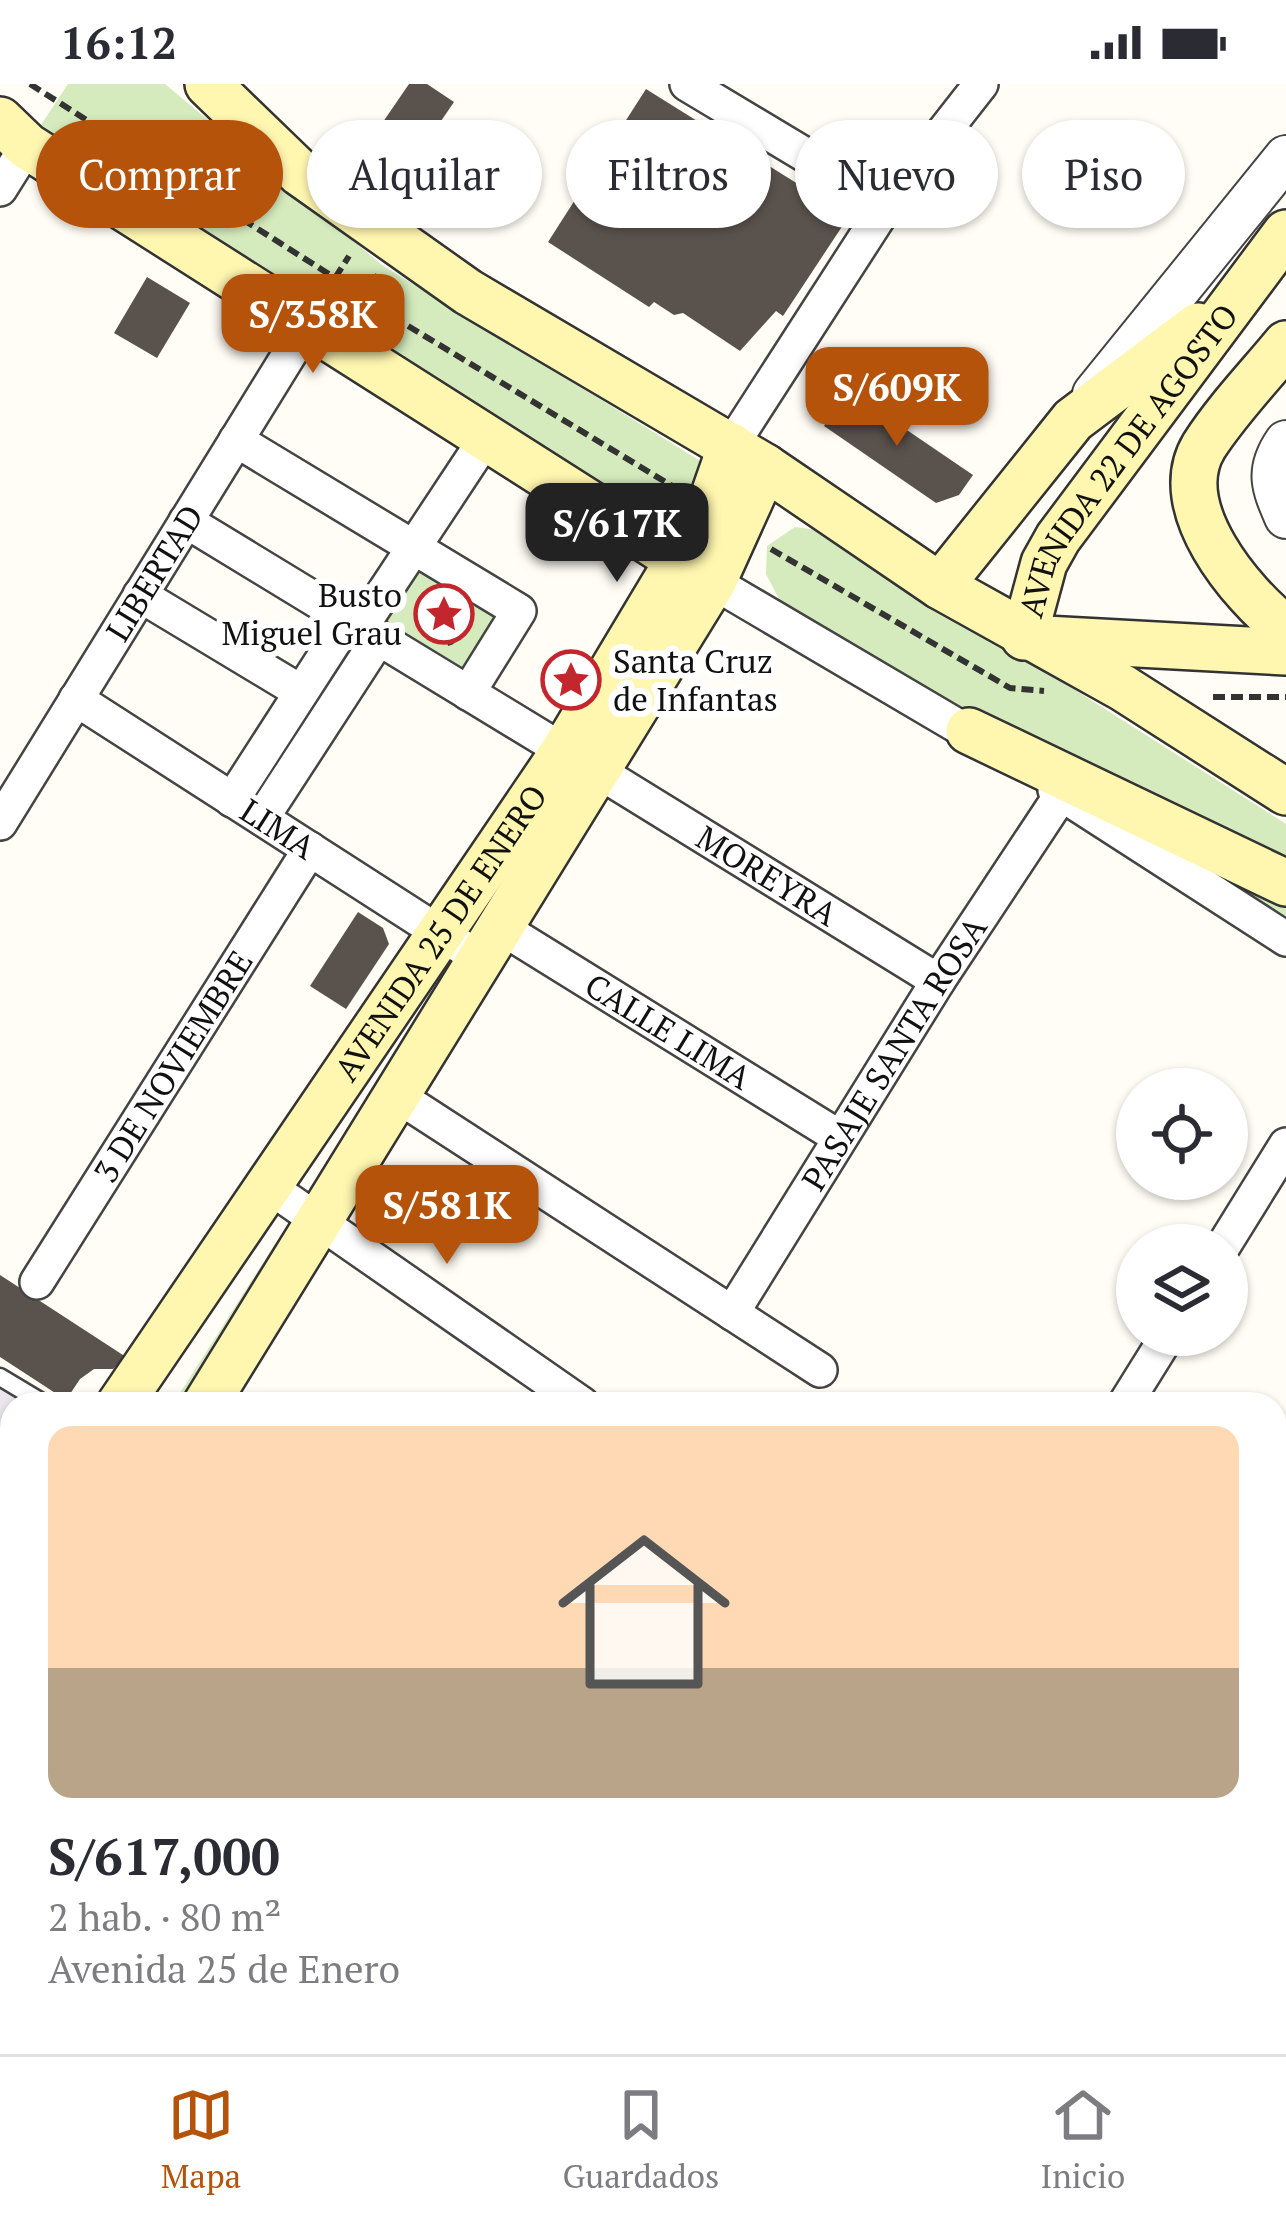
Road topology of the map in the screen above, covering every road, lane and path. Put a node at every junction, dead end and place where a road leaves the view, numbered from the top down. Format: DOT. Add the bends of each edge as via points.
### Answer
graph roads {
  1 [pos="30,84"];
  2 [pos="208,84"];
  3 [pos="687,84"];
  4 [pos="981,84"];
  5 [pos="953,120"];
  6 [pos="13,133"];
  7 [pos="795,149"];
  8 [pos="1286,157"];
  9 [pos="0,189"];
  10 [pos="874,228"];
  11 [pos="1286,233"];
  12 [pos="334,278"];
  13 [pos="1240,292"];
  14 [pos="362,298"];
  15 [pos="324,316"];
  16 [pos="1286,344"];
  17 [pos="1072,420"];
  18 [pos="485,438"];
  19 [pos="236,440"];
  20 [pos="1279,452"];
  21 [pos="748,456"];
  22 [pos="709,509"];
  23 [pos="1286,518"];
  24 [pos="186,521"];
  25 [pos="413,547"];
  26 [pos="696,572"];
  27 [pos="940,586"];
  28 [pos="140,595"];
  29 [pos="518,610"];
  30 [pos="442,619"];
  31 [pos="362,628"];
  32 [pos="1286,629"];
  33 [pos="1024,638"];
  34 [pos="1286,652"];
  35 [pos="301,692"];
  36 [pos="468,693"];
  37 [pos="76,699"];
  38 [pos="969,731"];
  39 [pos="580,761"];
  40 [pos="1286,792"];
  41 [pos="1061,795"];
  42 [pos="232,800"];
  43 [pos="262,818"];
  44 [pos="0,823"];
  45 [pos="310,849"];
  46 [pos="1286,883"];
  47 [pos="438,931"];
  48 [pos="1286,939"];
  49 [pos="490,942"];
  50 [pos="938,981"];
  51 [pos="393,1093"];
  52 [pos="839,1137"];
  53 [pos="1286,1145"];
  54 [pos="271,1188"];
  55 [pos="317,1218"];
  56 [pos="1237,1224"];
  57 [pos="37,1282"];
  58 [pos="733,1313"];
  59 [pos="1155,1356"];
  60 [pos="820,1370"];
  61 [pos="128,1392"];
  62 [pos="213,1392"];
  63 [pos="566,1392"];
  64 [pos="1132,1392"];
  1 -- 12 [label="path"];
  2 -- 21 [label="main road" via="300,173 468,292"];
  3 -- 7 [label="street"];
  4 -- 5 [label="street"];
  6 -- 9 [label="street"];
  6 -- 15 [label="main road"];
  8 -- 17 [label="street, AVENIDA 22 DE AGOSTO"];
  10 -- 21 [label="street"];
  11 -- 13 [label="main road, AVENIDA 22 DE AGOSTO"];
  12 -- 14 [label="path" via="351,254 378,274"];
  12 -- 15 [label="path"];
  13 -- 17 [label="main road"];
  13 -- 33 [label="main road, AVENIDA 22 DE AGOSTO" via="1058,538"];
  14 -- 15 [label="path"];
  14 -- 22 [label="path"];
  15 -- 18 [label="main road"];
  15 -- 19 [label="street, LIBERTAD"];
  16 -- 32 [label="main road, AVENIDA 22 DE AGOSTO" via="1202,450 1194,489 1227,566"];
  17 -- 27 [label="main road, AVENIDA 22 DE AGOSTO"];
  18 -- 25 [label="street"];
  18 -- 26 [label="main road"];
  19 -- 24 [label="street, LIBERTAD"];
  19 -- 25 [label="street"];
  20 -- 23 [label="street" via="1272,486"];
  21 -- 22 [label="main road, AVENIDA 25 DE ENERO"];
  21 -- 26 [label="main road, AVENIDA 25 DE ENERO"];
  21 -- 27 [label="main road"];
  22 -- 26 [label="main road, AVENIDA 25 DE ENERO"];
  24 -- 28 [label="street, LIBERTAD"];
  24 -- 31 [label="street, MOREYRA"];
  25 -- 29 [label="street"];
  25 -- 30 [label="path"];
  25 -- 31 [label="street"];
  26 -- 38 [label="street"];
  26 -- 39 [label="main road, AVENIDA 25 DE ENERO"];
  27 -- 33 [label="main road"];
  28 -- 35 [label="street"];
  28 -- 37 [label="street, LIBERTAD"];
  29 -- 30 [label="path"];
  29 -- 36 [label="street"];
  30 -- 31 [label="path"];
  30 -- 36 [label="path"];
  31 -- 35 [label="street"];
  31 -- 36 [label="street, MOREYRA"];
  31 -- 43 [label="street"];
  33 -- 34 [label="main road"];
  33 -- 40 [label="main road" via="1123,688"];
  35 -- 42 [label="street"];
  36 -- 39 [label="street, MOREYRA"];
  37 -- 42 [label="street, LIMA"];
  37 -- 44 [label="street, LIBERTAD"];
  38 -- 41 [label="street"];
  38 -- 46 [label="main road"];
  39 -- 47 [label="main road, AVENIDA 25 DE ENERO"];
  39 -- 49 [label="main road, AVENIDA 25 DE ENERO"];
  39 -- 50 [label="street, MOREYRA"];
  41 -- 48 [label="street"];
  41 -- 50 [label="street, PASAJE SANTA ROSA"];
  42 -- 43 [label="street, LIMA"];
  43 -- 45 [label="street, LIMA"];
  45 -- 47 [label="street, LIMA"];
  45 -- 57 [label="street, 3 DE NOVIEMBRE"];
  47 -- 49 [label="street, LIMA"];
  47 -- 54 [label="main road, AVENIDA 25 DE ENERO"];
  49 -- 51 [label="main road, AVENIDA 25 DE ENERO"];
  49 -- 52 [label="street, CALLE LIMA"];
  50 -- 52 [label="street, PASAJE SANTA ROSA"];
  51 -- 55 [label="main road, AVENIDA 25 DE ENERO"];
  51 -- 58 [label="street"];
  52 -- 58 [label="street, PASAJE SANTA ROSA"];
  53 -- 56 [label="street"];
  54 -- 55 [label="street"];
  54 -- 61 [label="main road, AVENIDA 25 DE ENERO"];
  55 -- 62 [label="main road, AVENIDA 25 DE ENERO"];
  55 -- 63 [label="street"];
  58 -- 60 [label="street"];
  59 -- 64 [label="street"];
}
